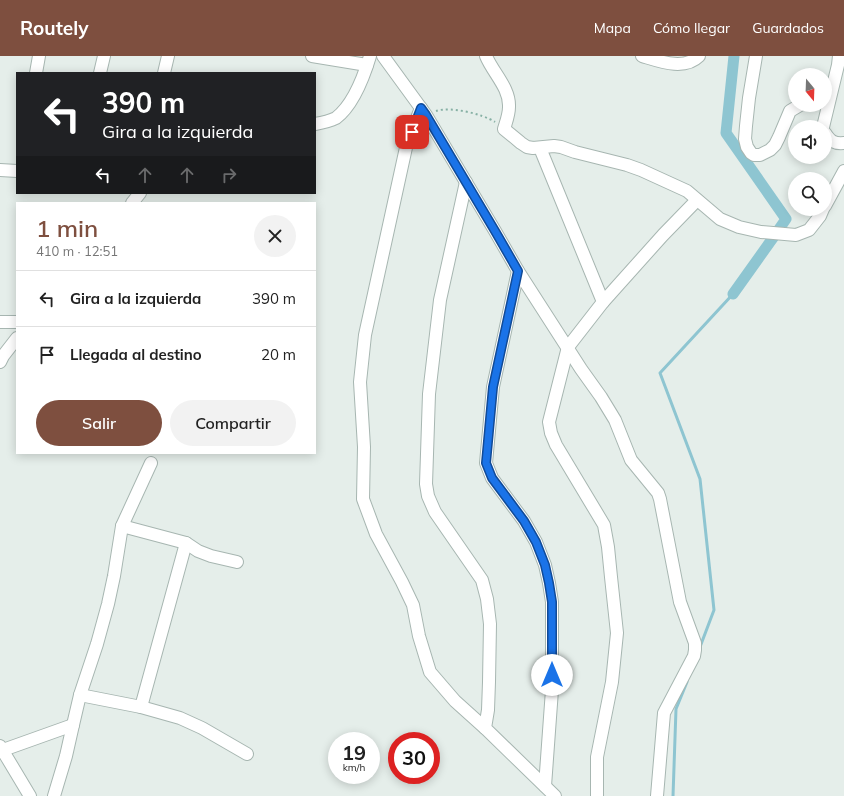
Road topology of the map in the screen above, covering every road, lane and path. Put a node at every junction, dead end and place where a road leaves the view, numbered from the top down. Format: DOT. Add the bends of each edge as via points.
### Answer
graph roads {
  1 [pos="39,56"];
  2 [pos="104,56"];
  3 [pos="168,56"];
  4 [pos="312,56"];
  5 [pos="383,56"];
  6 [pos="486,56"];
  7 [pos="642,56"];
  8 [pos="699,56"];
  9 [pos="756,56"];
  10 [pos="839,56"];
  11 [pos="369,61"];
  12 [pos="36,72"];
  13 [pos="100,72"];
  14 [pos="164,72"];
  15 [pos="840,78"];
  16 [pos="832,92"];
  17 [pos="424,112"];
  18 [pos="790,112"];
  19 [pos="316,124"];
  20 [pos="504,129"];
  21 [pos="832,141"];
  22 [pos="844,143"];
  23 [pos="540,148"];
  24 [pos="0,170"];
  25 [pos="16,171"];
  26 [pos="844,172"];
  27 [pos="466,182"];
  28 [pos="832,193"];
  29 [pos="139,194"];
  30 [pos="697,200"];
  31 [pos="133,202"];
  32 [pos="820,216"];
  33 [pos="518,271"];
  34 [pos="603,302"];
  35 [pos="0,322"];
  36 [pos="16,322"];
  37 [pos="16,339"];
  38 [pos="568,348"];
  39 [pos="0,362"];
  40 [pos="151,463"];
  41 [pos="122,526"];
  42 [pos="186,543"];
  43 [pos="237,562"];
  44 [pos="80,695"];
  45 [pos="141,707"];
  46 [pos="73,725"];
  47 [pos="485,728"];
  48 [pos="2,748"];
  49 [pos="247,754"];
  50 [pos="545,786"];
  51 [pos="30,796"];
  52 [pos="54,796"];
  53 [pos="555,796"];
  54 [pos="597,796"];
  55 [pos="657,796"];
  1 -- 12 [label="street"];
  2 -- 13 [label="street"];
  3 -- 14 [label="street"];
  4 -- 11 [label="street"];
  5 -- 17 [label="street"];
  6 -- 20 [label="street" via="508,96 509,112"];
  7 -- 8 [label="street" via="679,64 690,63"];
  9 -- 18 [label="street" via="745,139 751,153 760,155 775,145"];
  10 -- 15 [label="street"];
  11 -- 19 [label="street" via="357,90 346,107 335,118"];
  15 -- 16 [label="street"];
  17 -- 20 [label="path" via="459,110 491,120"];
  17 -- 27 [label="street"];
  17 -- 47 [label="street" via="407,143 365,335 360,382 364,446 363,499 376,534 412,604 430,672 455,701"];
  20 -- 23 [label="street" via="527,147"];
  21 -- 22 [label="street" via="836,144"];
  23 -- 30 [label="street" via="561,147 627,165 687,192"];
  23 -- 34 [label="street"];
  24 -- 25 [label="street"];
  26 -- 28 [label="street"];
  27 -- 33 [label="street"];
  27 -- 47 [label="street" via="440,300 429,394 426,484 434,512 482,580 487,599 490,624 488,710"];
  29 -- 31 [label="street"];
  30 -- 32 [label="street" via="720,219 761,232 796,235 809,230"];
  30 -- 34 [label="street"];
  33 -- 38 [label="street"];
  33 -- 50 [label="street" via="493,387 486,463 492,478 524,521 536,542 549,583 552,602 552,690"];
  34 -- 38 [label="street"];
  35 -- 36 [label="street"];
  37 -- 39 [label="street"];
  38 -- 54 [label="street" via="549,422 556,445 604,525 617,633 612,682 597,757"];
  38 -- 55 [label="street" via="614,420 631,460 658,494 680,602 694,643 694,656 664,713"];
  40 -- 41 [label="street"];
  41 -- 42 [label="street"];
  41 -- 44 [label="street" via="108,604"];
  42 -- 43 [label="street" via="211,556"];
  42 -- 45 [label="street"];
  44 -- 45 [label="street"];
  44 -- 46 [label="street"];
  45 -- 49 [label="street" via="180,718"];
  46 -- 48 [label="street"];
  46 -- 52 [label="street"];
  47 -- 50 [label="street"];
  48 -- 51 [label="street"];
  50 -- 53 [label="street"];
}
